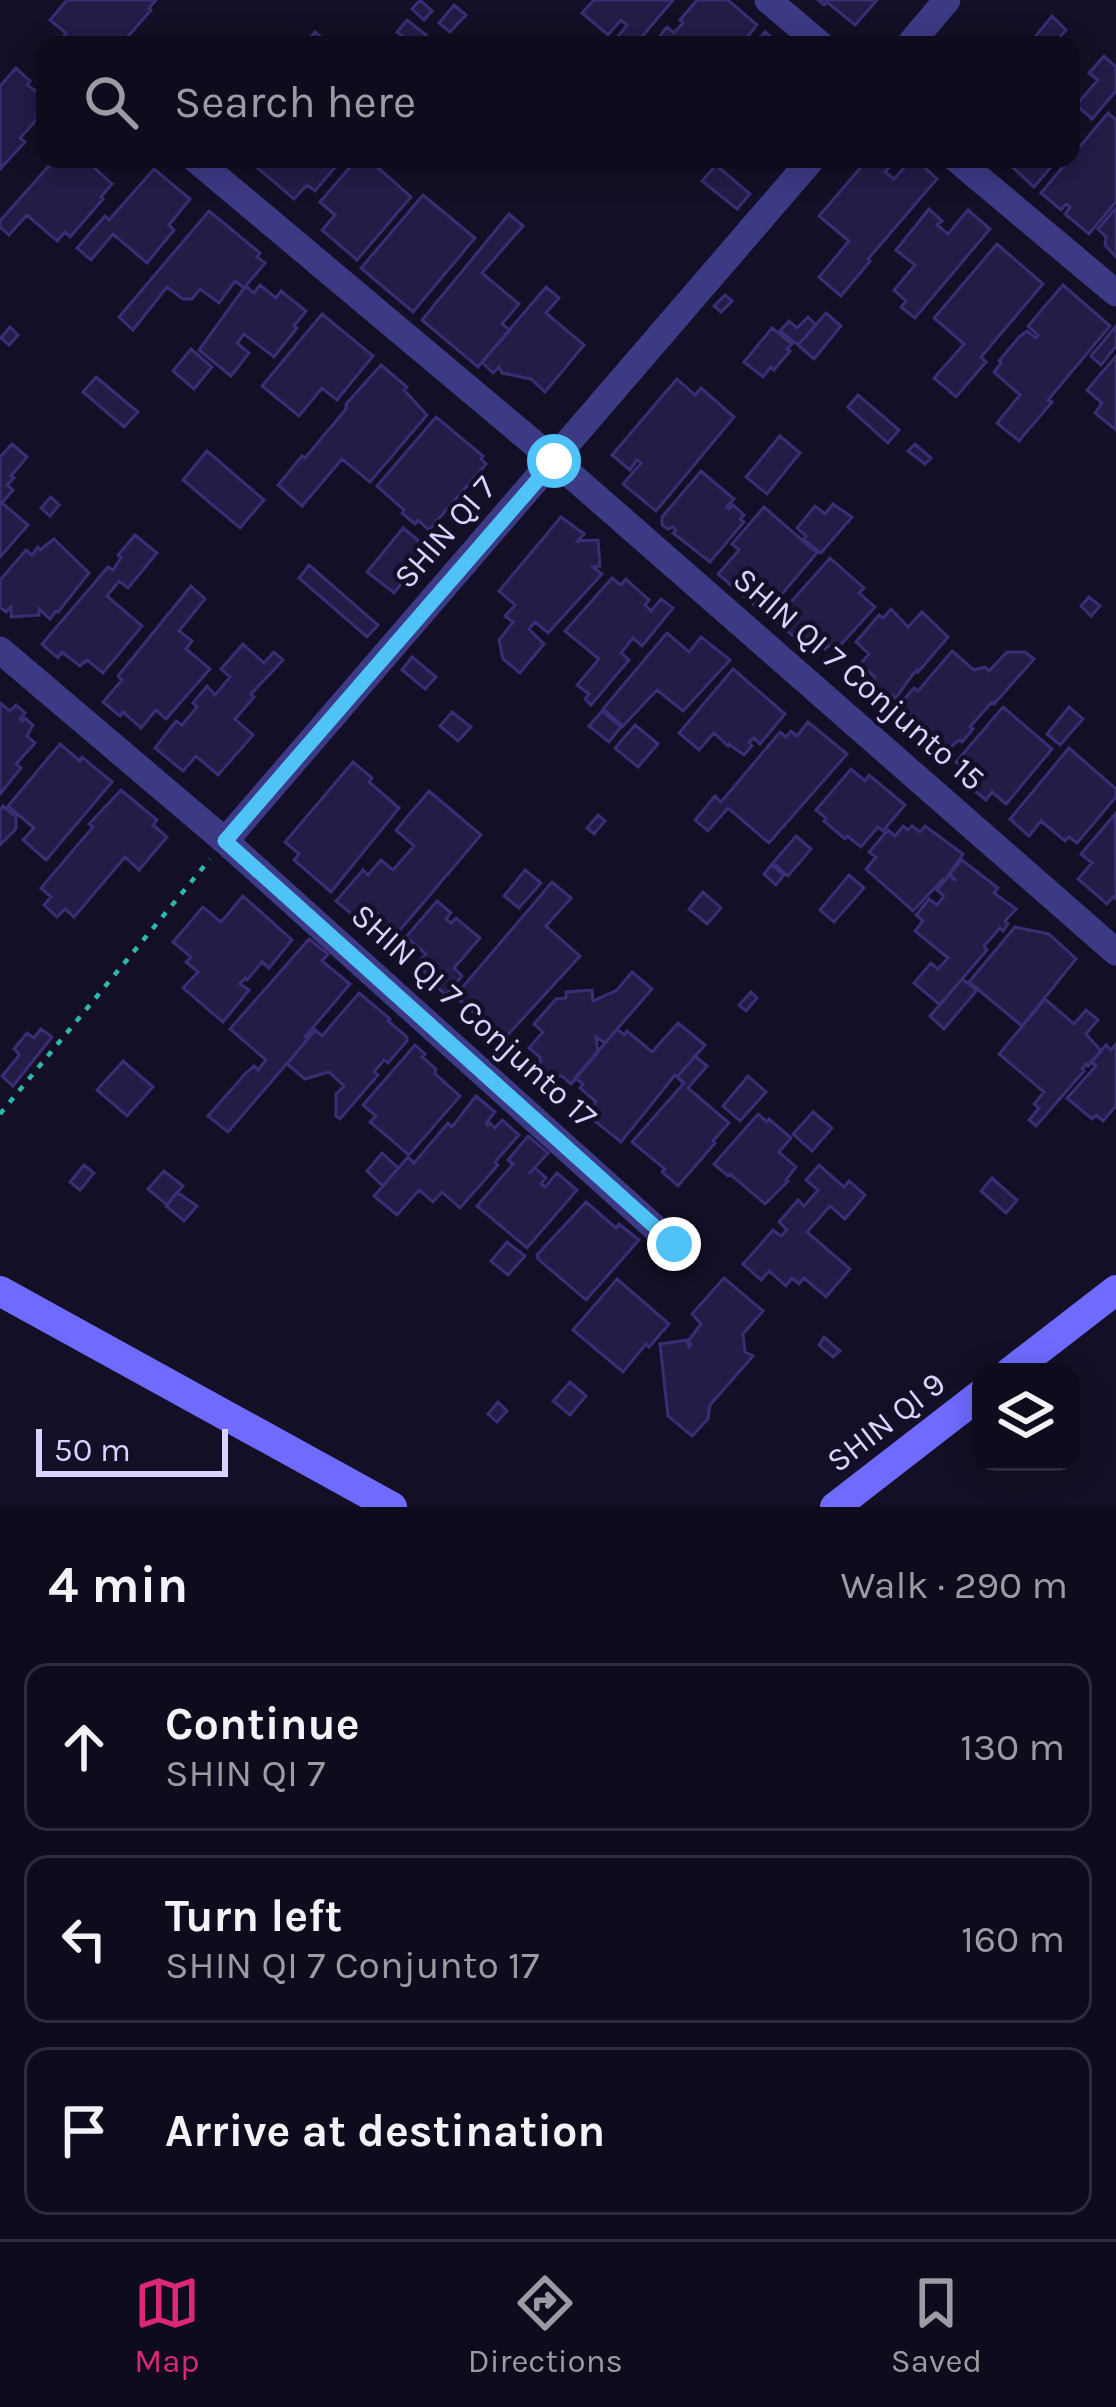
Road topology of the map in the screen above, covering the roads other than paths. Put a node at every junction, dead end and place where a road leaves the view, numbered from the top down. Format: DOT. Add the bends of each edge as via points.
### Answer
graph roads {
  1 [pos="768,0"];
  2 [pos="947,0"];
  3 [pos="810,36"];
  4 [pos="917,36"];
  5 [pos="206,168"];
  6 [pos="804,168"];
  7 [pos="967,168"];
  8 [pos="1116,293"];
  9 [pos="554,461"];
  10 [pos="0,650"];
  11 [pos="225,841"];
  12 [pos="1116,952"];
  13 [pos="674,1244"];
  14 [pos="1116,1290"];
  15 [pos="0,1292"];
  16 [pos="1022,1363"];
  17 [pos="972,1401"];
  18 [pos="392,1507"];
  19 [pos="835,1507"];
  1 -- 3 [label="street"];
  2 -- 4 [label="street"];
  5 -- 9 [label="street, SHIN QI 7 Conjunto 15"];
  6 -- 9 [label="street, SHIN QI 7"];
  7 -- 8 [label="street"];
  9 -- 11 [label="street, SHIN QI 7"];
  9 -- 12 [label="street, SHIN QI 7 Conjunto 15"];
  10 -- 11 [label="street, SHIN QI 7 Conjunto 17"];
  11 -- 13 [label="street, SHIN QI 7 Conjunto 17"];
  14 -- 16 [label="main road"];
  15 -- 18 [label="main road"];
  17 -- 19 [label="main road, SHIN QI 9"];
}
